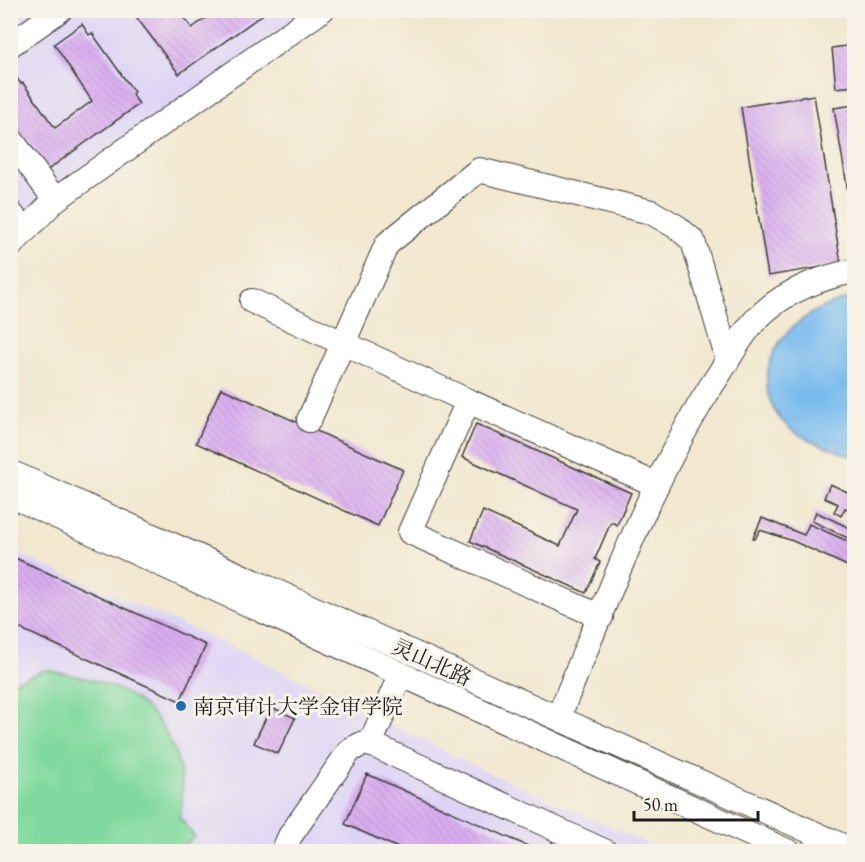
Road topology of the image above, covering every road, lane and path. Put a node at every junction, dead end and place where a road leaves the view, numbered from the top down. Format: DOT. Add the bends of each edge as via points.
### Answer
graph roads {
  1 [pos="60,10"];
  2 [pos="321,10"];
  3 [pos="10,45"];
  4 [pos="10,138"];
  5 [pos="55,200"];
  6 [pos="15,230"];
  7 [pos="855,272"];
  8 [pos="252,301"];
  9 [pos="342,343"];
  10 [pos="728,360"];
  11 [pos="468,401"];
  12 [pos="309,420"];
  13 [pos="10,472"];
  14 [pos="657,485"];
  15 [pos="10,495"];
  16 [pos="601,617"];
  17 [pos="401,674"];
  18 [pos="558,718"];
  19 [pos="370,744"];
  20 [pos="792,823"];
  21 [pos="786,851"];
  22 [pos="855,851"];
  23 [pos="287,852"];
  24 [pos="606,852"];
  1 -- 3 [label="street"];
  2 -- 5 [label="street"];
  4 -- 5 [label="street"];
  5 -- 6 [label="street"];
  7 -- 10 [label="street" via="821,280 782,299 759,316"];
  8 -- 9 [label="street"];
  9 -- 10 [label="street" via="387,244 479,170 651,212 677,226 693,241"];
  9 -- 11 [label="street"];
  9 -- 12 [label="street"];
  10 -- 14 [label="street" via="690,420"];
  11 -- 14 [label="street"];
  11 -- 16 [label="street" via="410,532"];
  13 -- 18 [label="street, 灵山北路"];
  14 -- 16 [label="street"];
  15 -- 17 [label="street, 灵山北路"];
  16 -- 18 [label="street"];
  17 -- 19 [label="street"];
  17 -- 21 [label="street, 灵山北路"];
  18 -- 20 [label="street, 灵山北路"];
  19 -- 23 [label="street" via="350,750 290,836"];
  19 -- 24 [label="street"];
  20 -- 21 [label="street"];
  20 -- 22 [label="street, 灵山北路"];
}
